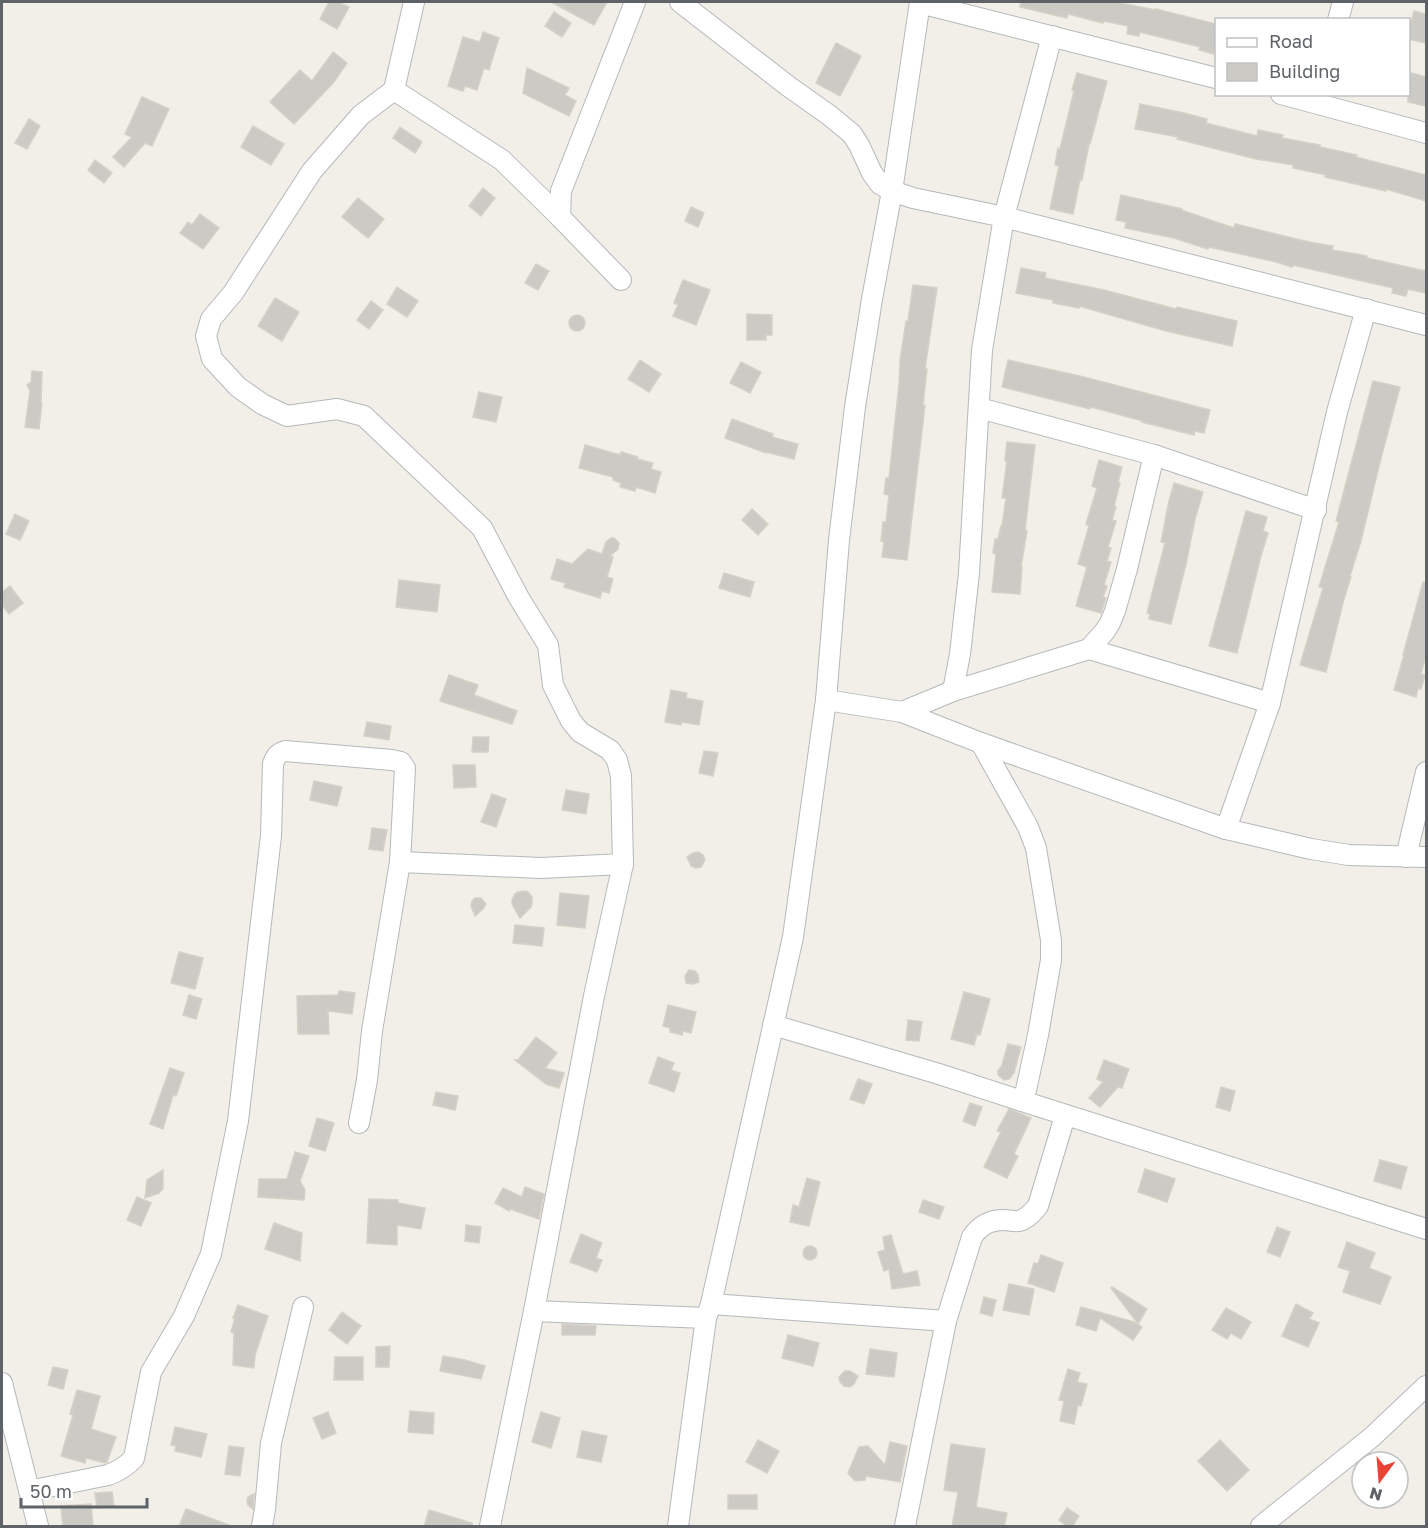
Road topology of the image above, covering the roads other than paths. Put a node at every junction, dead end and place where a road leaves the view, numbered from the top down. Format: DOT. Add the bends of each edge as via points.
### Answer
graph roads {
  1 [pos="414,2"];
  2 [pos="635,2"];
  3 [pos="680,2"];
  4 [pos="920,2"];
  5 [pos="1343,2"];
  6 [pos="1339,18"];
  7 [pos="1052,36"];
  8 [pos="1215,78"];
  9 [pos="394,90"];
  10 [pos="1295,96"];
  11 [pos="1316,99"];
  12 [pos="1426,133"];
  13 [pos="892,191"];
  14 [pos="560,217"];
  15 [pos="1004,217"];
  16 [pos="621,279"];
  17 [pos="1366,309"];
  18 [pos="1426,326"];
  19 [pos="979,408"];
  20 [pos="1154,455"];
  21 [pos="1316,510"];
  22 [pos="1089,649"];
  23 [pos="953,690"];
  24 [pos="826,700"];
  25 [pos="1270,703"];
  26 [pos="902,712"];
  27 [pos="981,743"];
  28 [pos="1426,772"];
  29 [pos="1226,829"];
  30 [pos="1406,857"];
  31 [pos="1426,857"];
  32 [pos="400,862"];
  33 [pos="623,864"];
  34 [pos="772,1025"];
  35 [pos="1022,1101"];
  36 [pos="1065,1116"];
  37 [pos="359,1123"];
  38 [pos="1426,1229"];
  39 [pos="303,1307"];
  40 [pos="534,1311"];
  41 [pos="708,1311"];
  42 [pos="946,1322"];
  43 [pos="2,1383"];
  44 [pos="1426,1386"];
  45 [pos="29,1491"];
  46 [pos="38,1527"];
  47 [pos="262,1527"];
  48 [pos="490,1527"];
  49 [pos="678,1527"];
  50 [pos="905,1527"];
  51 [pos="1261,1527"];
  1 -- 9 [label="street"];
  2 -- 14 [label="street" via="561,191"];
  3 -- 13 [label="street" via="852,134 872,173"];
  4 -- 7 [label="street"];
  4 -- 13 [label="street"];
  5 -- 6 [label="street"];
  7 -- 8 [label="street"];
  7 -- 15 [label="street"];
  9 -- 14 [label="street" via="502,160"];
  9 -- 33 [label="street" via="361,115 312,171 233,293 211,319 206,336 212,359 238,387 286,416 337,409 364,416 482,528 548,645 553,685 571,721 618,760"];
  10 -- 11 [label="street"];
  11 -- 12 [label="street"];
  13 -- 15 [label="street"];
  13 -- 24 [label="street" via="855,407"];
  14 -- 16 [label="street"];
  15 -- 17 [label="street"];
  15 -- 19 [label="street" via="982,350"];
  17 -- 18 [label="street"];
  17 -- 21 [label="street" via="1337,412"];
  19 -- 20 [label="street"];
  19 -- 23 [label="street" via="969,573"];
  20 -- 21 [label="street"];
  20 -- 22 [label="street" via="1115,611 1105,631"];
  21 -- 25 [label="street"];
  22 -- 23 [label="street"];
  22 -- 25 [label="street"];
  23 -- 26 [label="street"];
  24 -- 26 [label="street"];
  24 -- 34 [label="street" via="793,937"];
  25 -- 29 [label="street"];
  26 -- 27 [label="street"];
  27 -- 29 [label="street"];
  27 -- 35 [label="street" via="1036,848 1051,940 1052,960"];
  28 -- 30 [label="street"];
  29 -- 30 [label="street" via="1311,849"];
  30 -- 31 [label="street"];
  32 -- 33 [label="street" via="541,868"];
  32 -- 37 [label="street"];
  32 -- 45 [label="street" via="406,775 401,762 279,753 273,764 271,836 238,1122 211,1254 184,1316 152,1372 134,1458 108,1475"];
  33 -- 40 [label="street"];
  34 -- 35 [label="street"];
  34 -- 41 [label="street"];
  35 -- 36 [label="street"];
  36 -- 38 [label="street"];
  36 -- 42 [label="street" via="1038,1206 1020,1221 997,1220 976,1230"];
  39 -- 47 [label="street" via="271,1443"];
  40 -- 41 [label="street"];
  40 -- 48 [label="street"];
  41 -- 42 [label="street"];
  41 -- 49 [label="street"];
  42 -- 50 [label="street"];
  43 -- 45 [label="street"];
  44 -- 51 [label="street" via="1372,1437"];
  45 -- 46 [label="street"];
}
